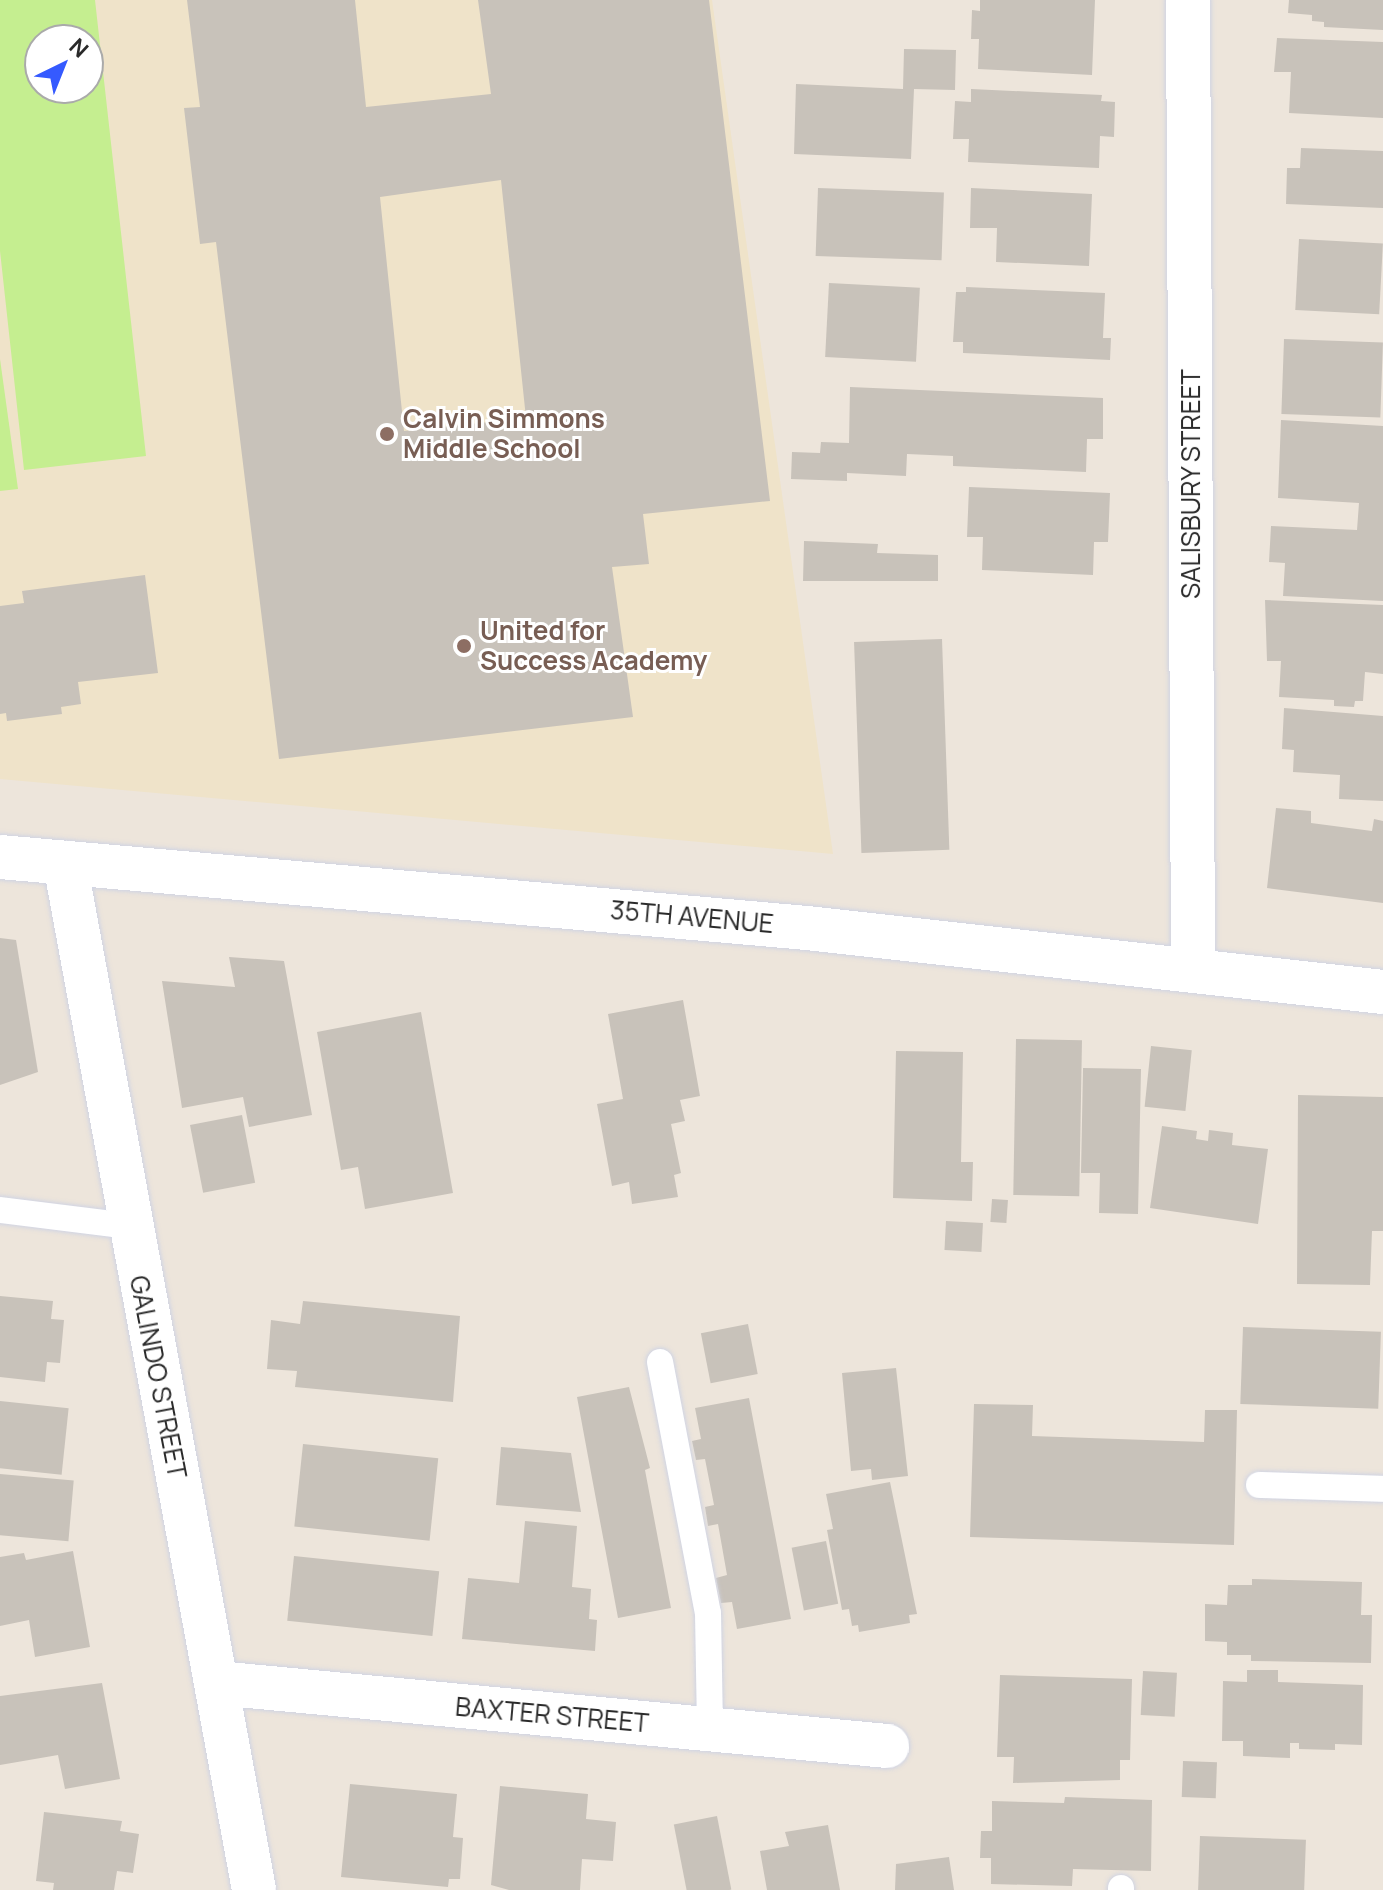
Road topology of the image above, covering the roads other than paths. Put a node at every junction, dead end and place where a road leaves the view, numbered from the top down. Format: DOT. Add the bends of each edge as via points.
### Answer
graph roads {
  1 [pos="1188,0"];
  2 [pos="0,857"];
  3 [pos="65,863"];
  4 [pos="1193,969"];
  5 [pos="1383,992"];
  6 [pos="0,1210"];
  7 [pos="129,1226"];
  8 [pos="660,1362"];
  9 [pos="1259,1485"];
  10 [pos="1383,1489"];
  11 [pos="217,1683"];
  12 [pos="710,1730"];
  13 [pos="887,1746"];
  14 [pos="254,1890"];
  1 -- 4 [label="street, SALISBURY STREET"];
  2 -- 3 [label="street, 35TH AVENUE"];
  3 -- 4 [label="street, 35TH AVENUE" via="807,928"];
  3 -- 7 [label="street, GALINDO STREET"];
  4 -- 5 [label="street, 35TH AVENUE"];
  6 -- 7 [label="lane"];
  7 -- 11 [label="street, GALINDO STREET"];
  8 -- 12 [label="lane" via="708,1613"];
  9 -- 10 [label="lane"];
  11 -- 12 [label="street, BAXTER STREET"];
  11 -- 14 [label="street, GALINDO STREET"];
  12 -- 13 [label="street, BAXTER STREET"];
}
